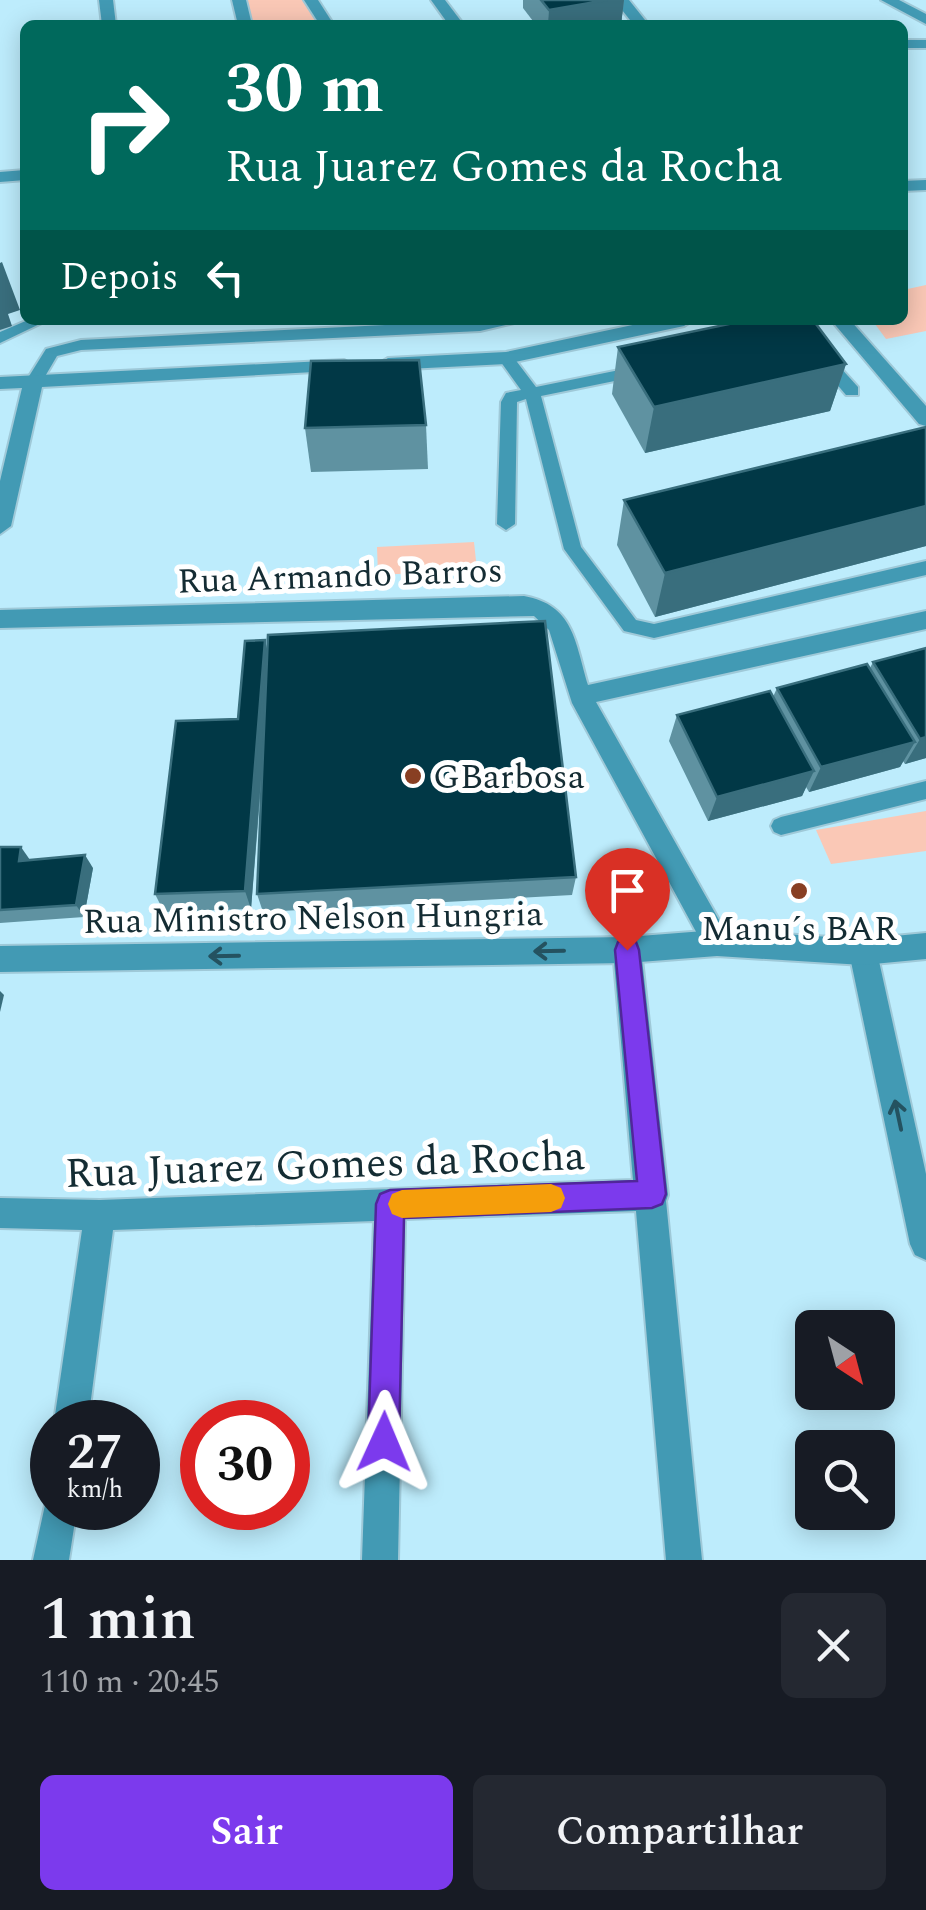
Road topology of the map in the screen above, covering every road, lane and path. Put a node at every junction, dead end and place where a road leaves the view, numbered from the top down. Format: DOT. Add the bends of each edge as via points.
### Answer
graph roads {
  1 [pos="438,0"];
  2 [pos="622,0"];
  3 [pos="888,0"];
  4 [pos="453,20"];
  5 [pos="638,20"];
  6 [pos="926,20"];
  7 [pos="30,325"];
  8 [pos="192,325"];
  9 [pos="485,325"];
  10 [pos="661,325"];
  11 [pos="844,325"];
  12 [pos="0,338"];
  13 [pos="188,339"];
  14 [pos="812,345"];
  15 [pos="506,358"];
  16 [pos="664,366"];
  17 [pos="0,382"];
  18 [pos="34,382"];
  19 [pos="531,392"];
  20 [pos="852,392"];
  21 [pos="926,419"];
  22 [pos="506,524"];
  23 [pos="0,526"];
  24 [pos="926,568"];
  25 [pos="0,619"];
  26 [pos="926,620"];
  27 [pos="580,696"];
  28 [pos="926,790"];
  29 [pos="781,826"];
  30 [pos="717,943"];
  31 [pos="926,946"];
  32 [pos="627,950"];
  33 [pos="863,952"];
  34 [pos="0,959"];
  35 [pos="652,1194"];
  36 [pos="390,1204"];
  37 [pos="0,1213"];
  38 [pos="100,1215"];
  39 [pos="926,1244"];
  40 [pos="74,1400"];
  41 [pos="56,1530"];
  42 [pos="52,1560"];
  43 [pos="380,1560"];
  44 [pos="684,1560"];
  1 -- 4 [label="street"];
  2 -- 5 [label="street"];
  3 -- 6 [label="street"];
  7 -- 12 [label="lane"];
  8 -- 13 [label="lane"];
  9 -- 13 [label="lane"];
  10 -- 15 [label="street"];
  11 -- 21 [label="street"];
  13 -- 18 [label="lane" via="59,348"];
  14 -- 20 [label="lane"];
  15 -- 18 [label="street"];
  15 -- 19 [label="lane"];
  16 -- 19 [label="lane"];
  17 -- 18 [label="street"];
  18 -- 23 [label="street"];
  19 -- 22 [label="lane" via="509,402"];
  19 -- 24 [label="lane" via="573,549 630,626 654,631"];
  25 -- 27 [label="street, Rua Armando Barros" via="524,605 542,608 559,626"];
  26 -- 27 [label="street"];
  27 -- 30 [label="street, Rua Armando Barros"];
  28 -- 29 [label="lane"];
  30 -- 32 [label="street, Rua Ministro Nelson Hungria"];
  30 -- 33 [label="street, Rua Ministro Nelson Hungria"];
  31 -- 33 [label="street, Rua Ministro Nelson Hungria"];
  32 -- 34 [label="street, Rua Ministro Nelson Hungria, one-way"];
  32 -- 35 [label="street"];
  39 -- 33 [label="street, one-way"];
  35 -- 36 [label="street, Rua Juarez Gomes da Rocha"];
  35 -- 44 [label="street"];
  36 -- 38 [label="street, Rua Juarez Gomes da Rocha"];
  36 -- 43 [label="street"];
  37 -- 38 [label="street, Rua Juarez Gomes da Rocha"];
  38 -- 40 [label="street"];
  41 -- 42 [label="street"];
}
